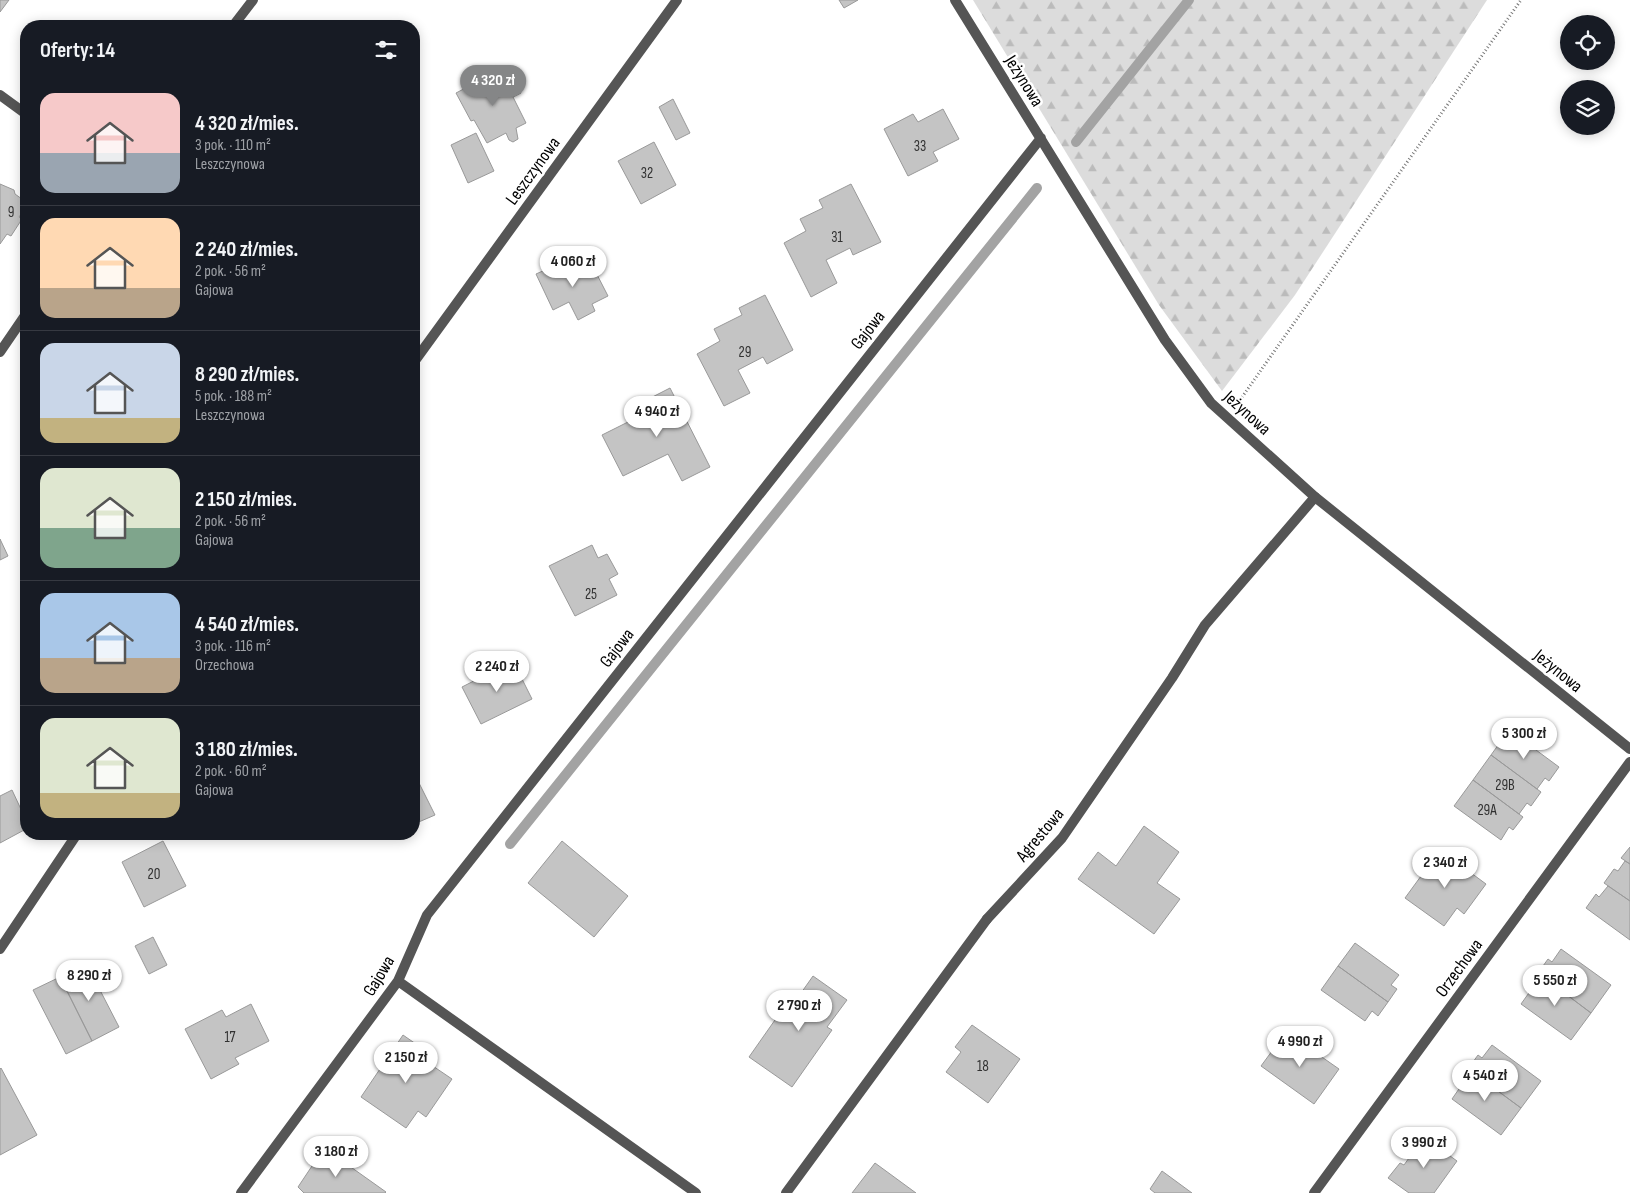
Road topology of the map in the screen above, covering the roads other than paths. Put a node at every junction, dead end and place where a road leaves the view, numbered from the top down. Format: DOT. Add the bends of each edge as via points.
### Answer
graph roads {
  1 [pos="253,0"];
  2 [pos="678,0"];
  3 [pos="955,0"];
  4 [pos="238,20"];
  5 [pos="0,96"];
  6 [pos="20,110"];
  7 [pos="1041,138"];
  8 [pos="20,323"];
  9 [pos="0,352"];
  10 [pos="420,354"];
  11 [pos="1315,497"];
  12 [pos="1630,750"];
  13 [pos="1630,762"];
  14 [pos="73,840"];
  15 [pos="0,949"];
  16 [pos="398,981"];
  17 [pos="241,1193"];
  18 [pos="696,1193"];
  19 [pos="786,1193"];
  20 [pos="1314,1193"];
  1 -- 4 [label="street"];
  2 -- 10 [label="street, Leszczynowa"];
  3 -- 7 [label="street, Jeżynowa"];
  5 -- 6 [label="street"];
  7 -- 11 [label="street, Jeżynowa" via="1165,340 1211,403"];
  7 -- 16 [label="street, Gajowa" via="427,915"];
  8 -- 9 [label="street"];
  11 -- 12 [label="street, Jeżynowa"];
  11 -- 19 [label="street, Agrestowa" via="1204,625 1172,678 1062,838 988,919"];
  13 -- 20 [label="street, Orzechowa"];
  14 -- 15 [label="street"];
  16 -- 17 [label="street, Gajowa"];
  16 -- 18 [label="street"];
}
